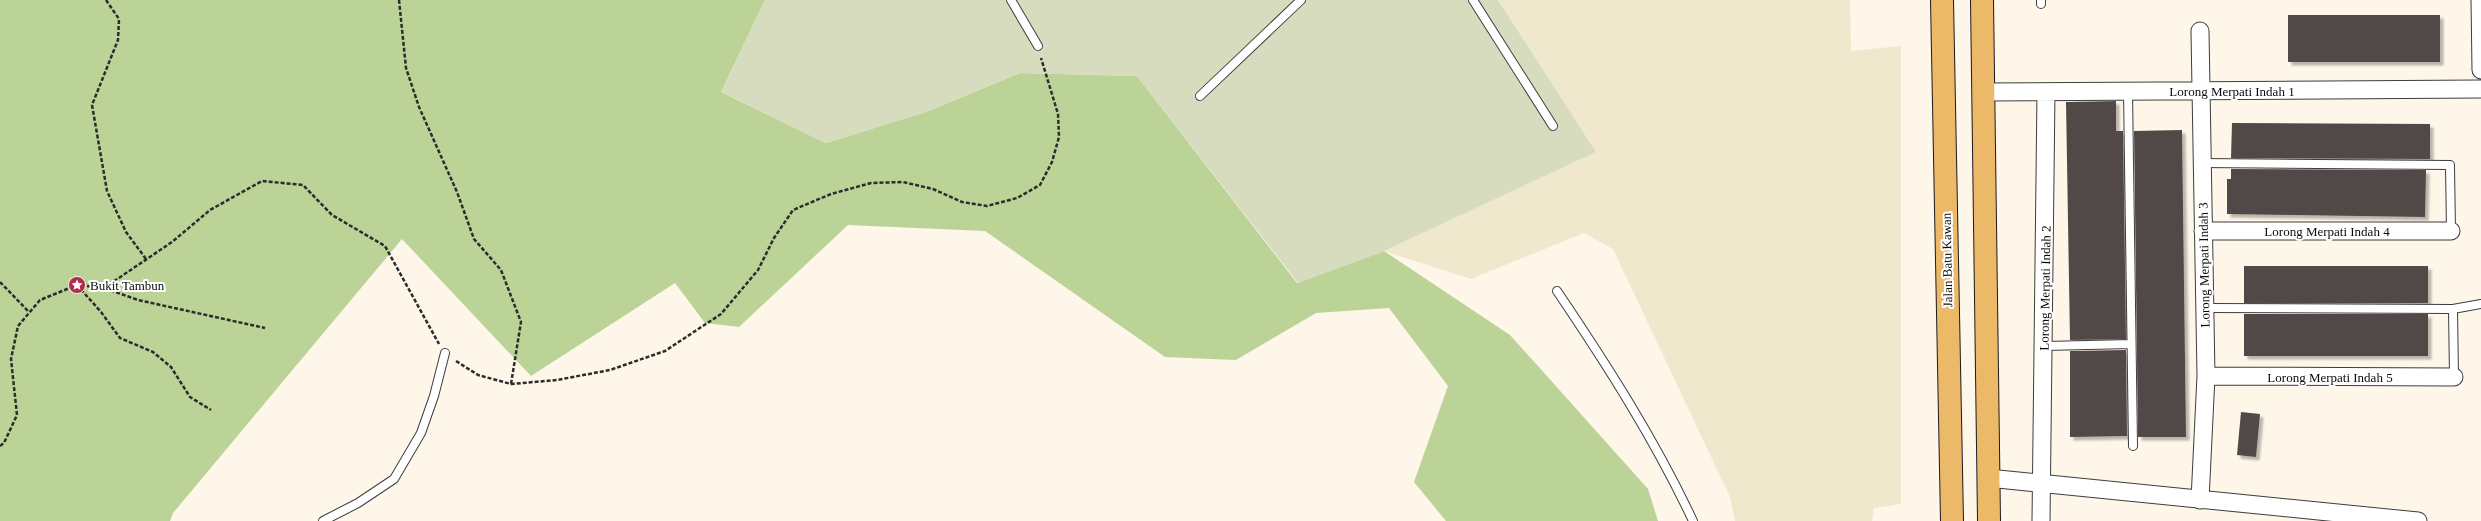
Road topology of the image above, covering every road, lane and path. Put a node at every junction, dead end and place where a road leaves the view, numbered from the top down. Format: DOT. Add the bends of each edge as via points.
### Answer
graph roads {
  1 [pos="106,0"];
  2 [pos="399,0"];
  3 [pos="1011,0"];
  4 [pos="1301,0"];
  5 [pos="1473,0"];
  6 [pos="1942,0"];
  7 [pos="1982,0"];
  8 [pos="2480,0"];
  9 [pos="2481,10"];
  10 [pos="2200,31"];
  11 [pos="1038,46"];
  12 [pos="2481,70"];
  13 [pos="2481,89"];
  14 [pos="2201,91"];
  15 [pos="1984,92"];
  16 [pos="2046,92"];
  17 [pos="2128,92"];
  18 [pos="1200,96"];
  19 [pos="1553,126"];
  20 [pos="2202,163"];
  21 [pos="2203,231"];
  22 [pos="2451,231"];
  23 [pos="146,259"];
  24 [pos="0,282"];
  25 [pos="77,285"];
  26 [pos="104,288"];
  27 [pos="1557,291"];
  28 [pos="2481,304"];
  29 [pos="2205,308"];
  30 [pos="2453,309"];
  31 [pos="29,312"];
  32 [pos="265,328"];
  33 [pos="2131,344"];
  34 [pos="2044,346"];
  35 [pos="444,353"];
  36 [pos="2206,376"];
  37 [pos="2454,377"];
  38 [pos="511,384"];
  39 [pos="211,410"];
  40 [pos="0,446"];
  41 [pos="2133,446"];
  42 [pos="1988,478"];
  43 [pos="2041,483"];
  44 [pos="2200,500"];
  45 [pos="323,521"];
  46 [pos="1693,521"];
  47 [pos="1952,521"];
  48 [pos="1989,521"];
  49 [pos="2041,521"];
  50 [pos="2418,521"];
  1 -- 23 [label="path" via="119,19 118,40 92,105 107,191 126,232"];
  2 -- 38 [label="path" via="406,68 419,107 474,239 501,270 521,322"];
  3 -- 11 [label="lane"];
  4 -- 18 [label="lane"];
  5 -- 19 [label="lane"];
  6 -- 47 [label="main road, Jalan Batu Kawan"];
  7 -- 15 [label="main road"];
  8 -- 9 [label="street"];
  9 -- 12 [label="street"];
  10 -- 14 [label="street, Lorong Merpati Indah 3"];
  11 -- 38 [label="path" via="1058,114 1059,137 1052,162 1040,185 1017,198 987,206 962,202 932,189 903,182 871,183 831,194 793,210 754,276 721,314 665,351 610,370 557,380"];
  13 -- 14 [label="street, Lorong Merpati Indah 1"];
  14 -- 17 [label="street, Lorong Merpati Indah 1"];
  14 -- 20 [label="street, Lorong Merpati Indah 3"];
  15 -- 16 [label="street, Lorong Merpati Indah 1"];
  15 -- 42 [label="main road"];
  16 -- 17 [label="street, Lorong Merpati Indah 1"];
  16 -- 34 [label="street, Lorong Merpati Indah 2"];
  17 -- 33 [label="lane"];
  20 -- 21 [label="street, Lorong Merpati Indah 3"];
  20 -- 22 [label="lane" via="2450,165"];
  21 -- 22 [label="street, Lorong Merpati Indah 4"];
  21 -- 29 [label="street, Lorong Merpati Indah 3"];
  23 -- 26 [label="path"];
  23 -- 35 [label="path" via="172,242 210,210 262,181 303,186 332,215 385,246"];
  24 -- 31 [label="path"];
  25 -- 26 [label="path"];
  25 -- 31 [label="path" via="40,300"];
  25 -- 39 [label="path" via="120,338 153,352 171,367 190,397"];
  26 -- 32 [label="path" via="138,300"];
  27 -- 46 [label="lane" via="1619,384 1671,473"];
  28 -- 30 [label="lane"];
  29 -- 30 [label="lane"];
  29 -- 36 [label="street, Lorong Merpati Indah 3"];
  30 -- 37 [label="lane"];
  31 -- 40 [label="path" via="18,326 11,359 17,415 4,443"];
  33 -- 34 [label="lane"];
  33 -- 41 [label="lane"];
  34 -- 43 [label="street, Lorong Merpati Indah 2"];
  35 -- 38 [label="path" via="478,375"];
  35 -- 45 [label="lane" via="434,396 421,433 394,479 358,503"];
  36 -- 37 [label="street, Lorong Merpati Indah 5"];
  36 -- 44 [label="street, Lorong Merpati Indah 3"];
  42 -- 43 [label="street"];
  42 -- 48 [label="main road"];
  43 -- 44 [label="street"];
  43 -- 49 [label="street, Lorong Merpati Indah 2"];
  44 -- 50 [label="street"];
}
